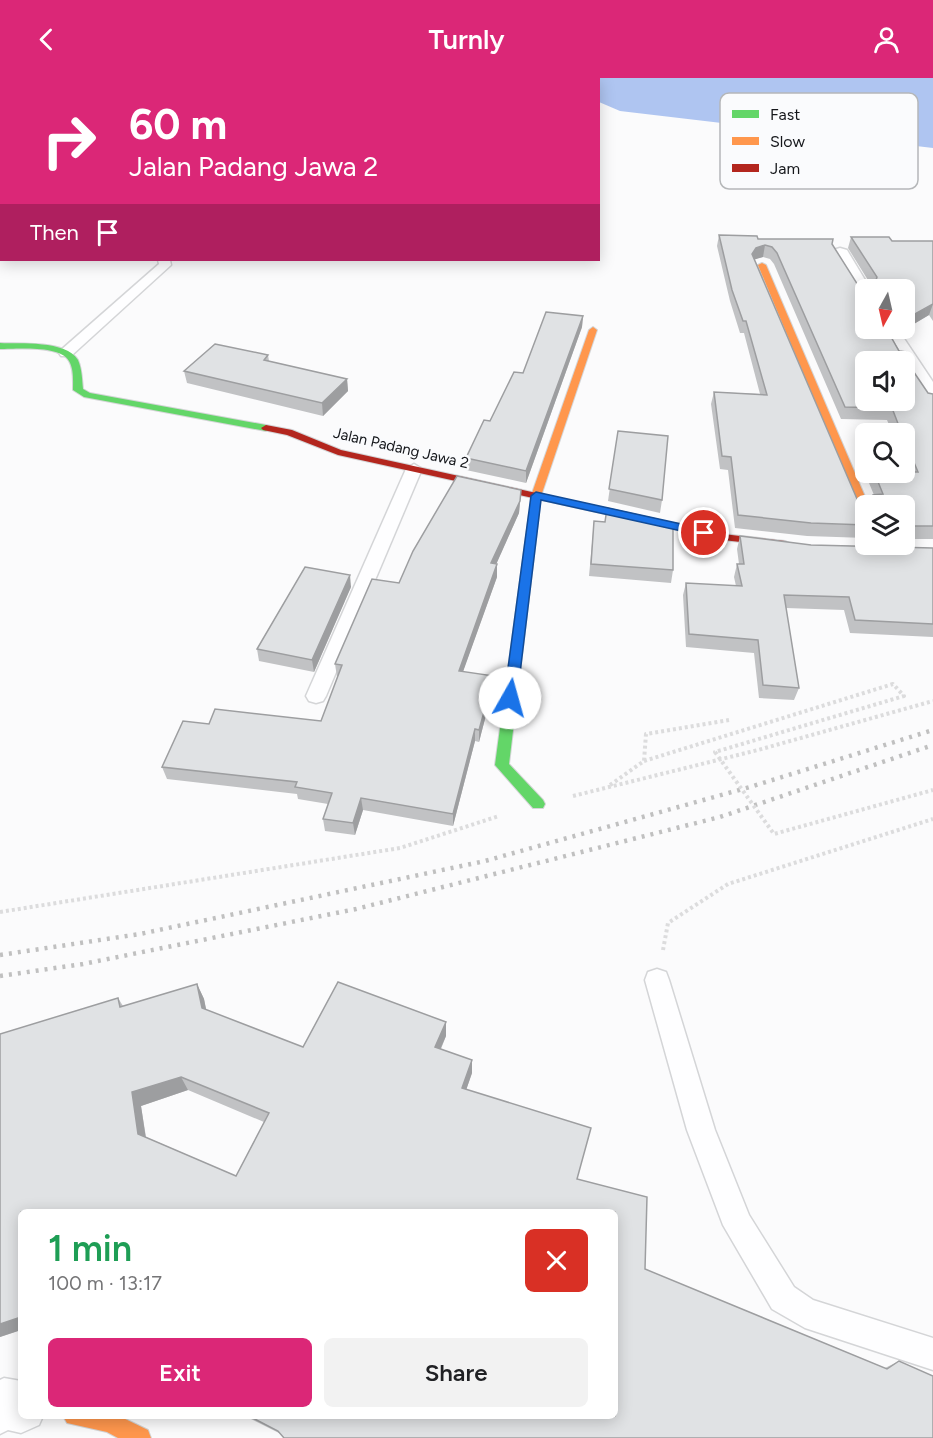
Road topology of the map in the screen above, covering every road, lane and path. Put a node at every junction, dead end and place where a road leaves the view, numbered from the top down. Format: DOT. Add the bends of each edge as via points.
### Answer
graph roads {
  1 [pos="840,254"];
  2 [pos="164,261"];
  3 [pos="762,265"];
  4 [pos="855,279"];
  5 [pos="593,330"];
  6 [pos="893,339"];
  7 [pos="0,346"];
  8 [pos="66,353"];
  9 [pos="933,399"];
  10 [pos="414,469"];
  11 [pos="859,495"];
  12 [pos="536,496"];
  13 [pos="797,546"];
  14 [pos="316,696"];
  15 [pos="933,701"];
  16 [pos="729,720"];
  17 [pos="644,761"];
  18 [pos="607,787"];
  19 [pos="933,790"];
  20 [pos="538,804"];
  21 [pos="933,819"];
  22 [pos="0,912"];
  23 [pos="657,980"];
  24 [pos="933,1354"];
  25 [pos="18,1406"];
  26 [pos="0,1408"];
  27 [pos="92,1419"];
  28 [pos="140,1438"];
  1 -- 4 [label="street"];
  2 -- 8 [label="lane" via="165,265"];
  3 -- 11 [label="street"];
  5 -- 12 [label="street"];
  6 -- 9 [label="street"];
  7 -- 8 [label="street"];
  8 -- 10 [label="street, Jalan Padang Jawa 2" via="73,359 78,390 87,395 289,432 338,453"];
  10 -- 12 [label="street, Jalan Padang Jawa 2"];
  10 -- 14 [label="lane"];
  12 -- 13 [label="street, Jalan Padang Jawa 2" via="723,537"];
  12 -- 20 [label="street" via="502,765"];
  15 -- 18 [label="path"];
  16 -- 17 [label="path" via="646,734"];
  17 -- 18 [label="path"];
  17 -- 19 [label="path, bridge" via="893,684 904,696 715,752 774,834"];
  18 -- 20 [label="path"];
  20 -- 22 [label="path" via="400,849"];
  21 -- 23 [label="path" via="728,884 668,923"];
  23 -- 24 [label="lane" via="701,1130 738,1225 783,1299 805,1313"];
  25 -- 26 [label="street" via="4,1404"];
  27 -- 28 [label="street" via="109,1422"];
}
